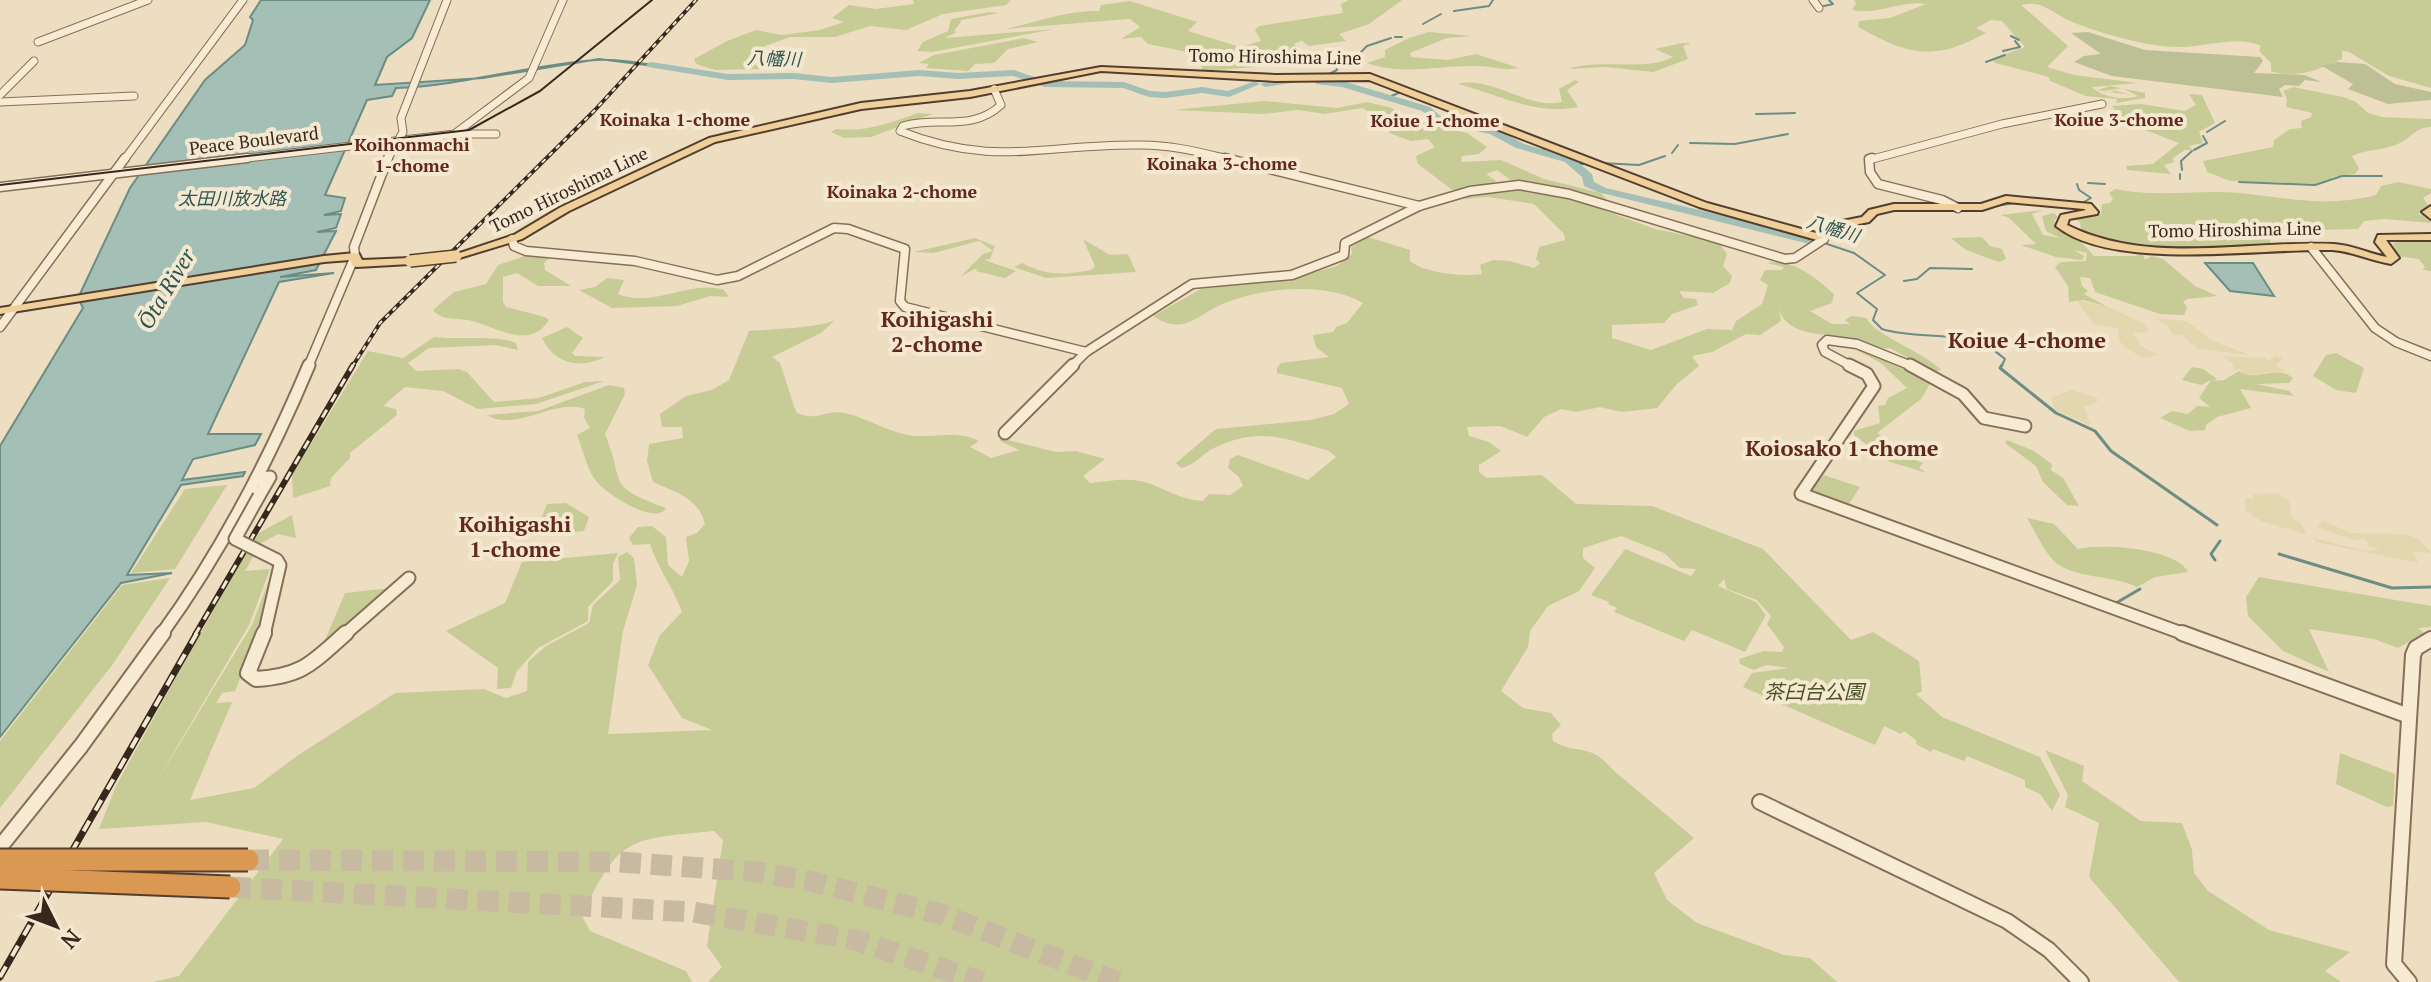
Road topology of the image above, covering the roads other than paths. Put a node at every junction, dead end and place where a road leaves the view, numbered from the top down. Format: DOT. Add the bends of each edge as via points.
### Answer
graph roads {
  1 [pos="148,0"];
  2 [pos="243,0"];
  3 [pos="447,0"];
  4 [pos="563,0"];
  5 [pos="1813,0"];
  6 [pos="1819,8"];
  7 [pos="38,42"];
  8 [pos="34,61"];
  9 [pos="994,89"];
  10 [pos="0,95"];
  11 [pos="134,96"];
  12 [pos="0,102"];
  13 [pos="2102,104"];
  14 [pos="496,131"];
  15 [pos="458,132"];
  16 [pos="395,139"];
  17 [pos="118,171"];
  18 [pos="0,185"];
  19 [pos="2431,196"];
  20 [pos="1419,206"];
  21 [pos="2431,206"];
  22 [pos="1958,208"];
  23 [pos="2431,216"];
  24 [pos="2431,237"];
  25 [pos="512,239"];
  26 [pos="1819,240"];
  27 [pos="2311,247"];
  28 [pos="350,256"];
  29 [pos="11,310"];
  30 [pos="0,327"];
  31 [pos="1086,352"];
  32 [pos="2431,356"];
  33 [pos="2025,426"];
  34 [pos="1005,433"];
  35 [pos="256,479"];
  36 [pos="409,578"];
  37 [pos="2431,639"];
  38 [pos="2409,716"];
  39 [pos="1760,802"];
  40 [pos="0,847"];
  41 [pos="0,860"];
  42 [pos="248,860"];
  43 [pos="0,878"];
  44 [pos="230,887"];
  45 [pos="2081,982"];
  46 [pos="2409,982"];
  1 -- 7 [label="street"];
  2 -- 17 [label="street"];
  3 -- 16 [label="street"];
  4 -- 15 [label="street" via="526,80"];
  5 -- 6 [label="street"];
  8 -- 10 [label="street"];
  9 -- 20 [label="street" via="1001,105 983,121 923,120 900,131 997,156 1175,146"];
  9 -- 25 [label="main road, Tomo Hiroshima Line" via="864,105 712,140"];
  9 -- 26 [label="main road, Tomo Hiroshima Line" via="1101,69 1370,77 1701,205"];
  11 -- 12 [label="street"];
  13 -- 22 [label="street" via="1869,159 1878,184"];
  14 -- 15 [label="street, Peace Boulevard"];
  15 -- 16 [label="street, Peace Boulevard"];
  16 -- 17 [label="street, Peace Boulevard"];
  16 -- 28 [label="street"];
  17 -- 18 [label="street, Peace Boulevard"];
  17 -- 29 [label="street"];
  19 -- 21 [label="main road"];
  20 -- 26 [label="street" via="1470,191 1519,185 1569,194 1785,259 1795,258"];
  20 -- 31 [label="street" via="1351,239 1344,255 1321,266 1277,278 1192,284"];
  21 -- 23 [label="main road"];
  22 -- 26 [label="main road, Tomo Hiroshima Line" via="1884,209"];
  22 -- 27 [label="main road, Tomo Hiroshima Line" via="2006,199 2079,204 2094,211 2064,217 2059,224 2064,229 2151,250"];
  24 -- 27 [label="main road, Tomo Hiroshima Line" via="2382,237 2380,242 2394,257 2391,261 2342,247"];
  25 -- 28 [label="main road, Tomo Hiroshima Line, bridge" via="456,256 378,264 357,264"];
  25 -- 31 [label="street" via="514,246 526,251 626,260 717,280 738,276 823,232 848,229 905,249 900,301 905,307"];
  27 -- 32 [label="street" via="2375,328"];
  28 -- 29 [label="main road, Tomo Hiroshima Line"];
  28 -- 35 [label="street" via="280,433"];
  29 -- 30 [label="street"];
  31 -- 34 [label="street"];
  33 -- 38 [label="street" via="1990,421 1939,380 1856,343 1827,340 1821,346 1825,352 1867,374 1874,386 1801,494"];
  35 -- 36 [label="street, bridge" via="270,477 235,539 280,565 270,619 248,673 256,679 287,677 307,667"];
  35 -- 40 [label="street" via="169,624"];
  37 -- 38 [label="street" via="2414,651"];
  38 -- 46 [label="street" via="2394,964"];
  39 -- 45 [label="street" via="2007,921 2049,950"];
  41 -- 42 [label="highway, bridge"];
  43 -- 44 [label="highway, bridge"];
}
